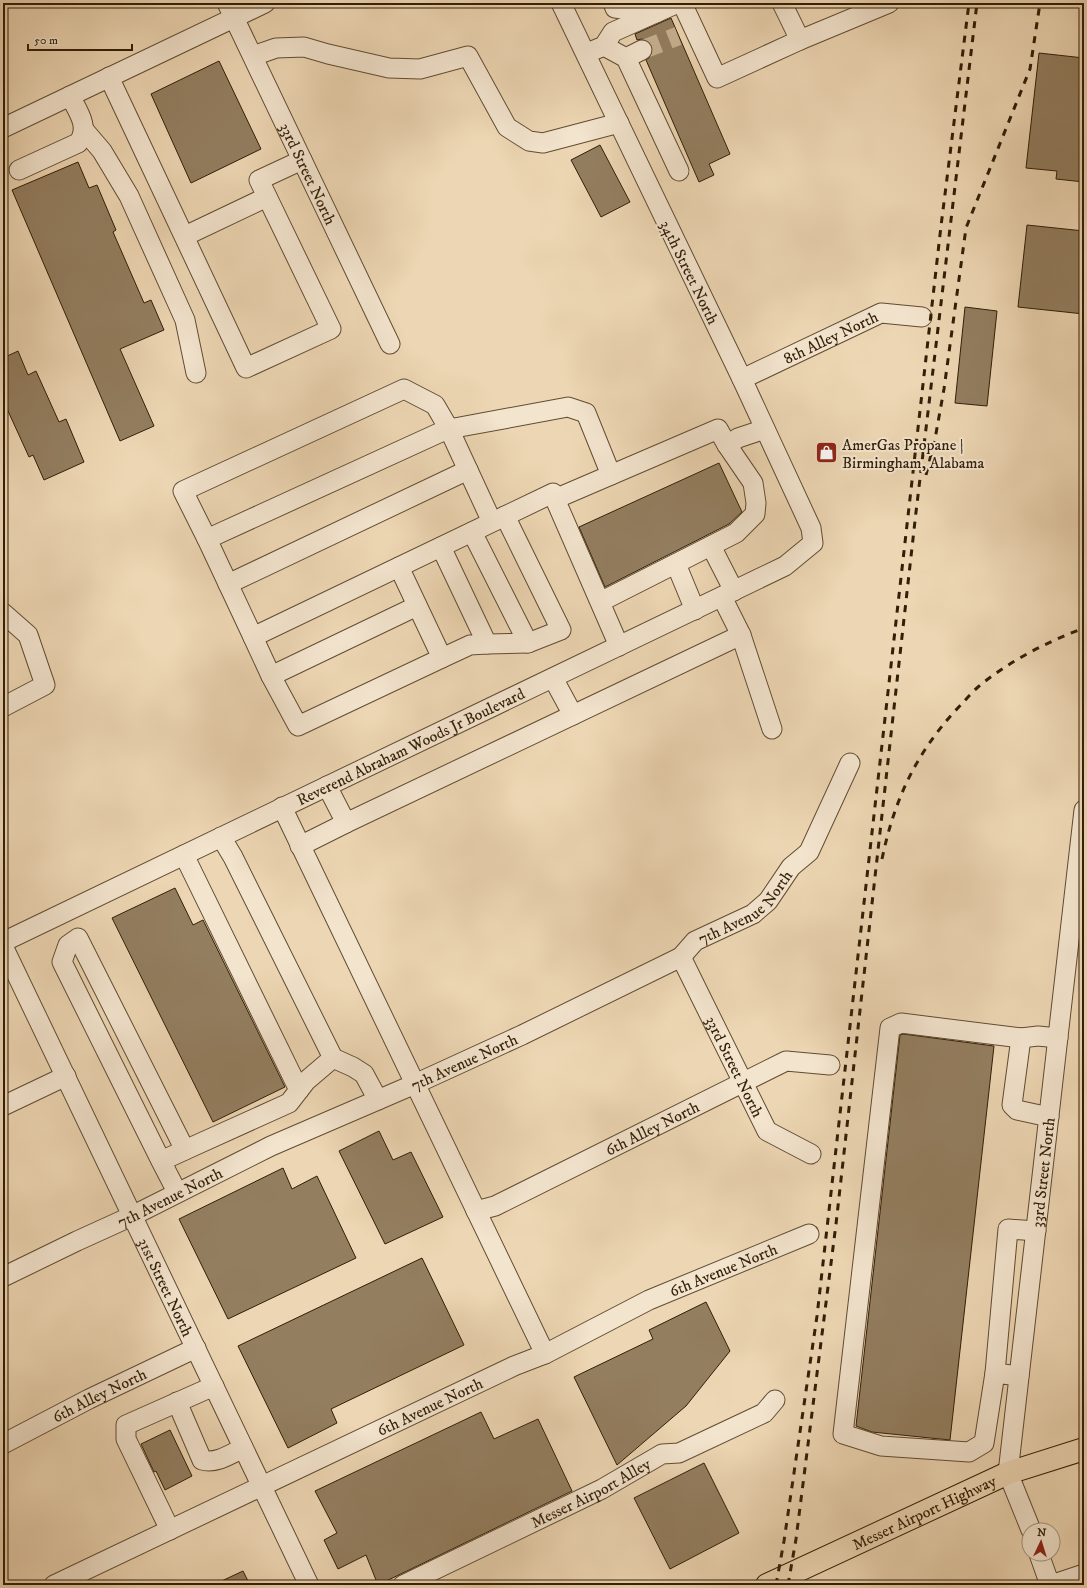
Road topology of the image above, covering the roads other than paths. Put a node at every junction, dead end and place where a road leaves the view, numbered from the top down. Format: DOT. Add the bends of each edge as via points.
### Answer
graph roads {
  1 [pos="265,3"];
  2 [pos="561,3"];
  3 [pos="613,3"];
  4 [pos="678,3"];
  5 [pos="682,3"];
  6 [pos="782,3"];
  7 [pos="890,3"];
  8 [pos="654,8"];
  9 [pos="231,10"];
  10 [pos="800,40"];
  11 [pos="604,46"];
  12 [pos="585,53"];
  13 [pos="253,56"];
  14 [pos="109,78"];
  15 [pos="70,96"];
  16 [pos="619,123"];
  17 [pos="3,128"];
  18 [pos="84,130"];
  19 [pos="302,160"];
  20 [pos="19,170"];
  21 [pos="679,171"];
  22 [pos="267,197"];
  23 [pos="185,236"];
  24 [pos="922,317"];
  25 [pos="390,344"];
  26 [pos="196,373"];
  27 [pos="742,379"];
  28 [pos="449,429"];
  29 [pos="765,429"];
  30 [pos="726,446"];
  31 [pos="468,470"];
  32 [pos="611,475"];
  33 [pos="555,499"];
  34 [pos="499,519"];
  35 [pos="472,532"];
  36 [pos="207,539"];
  37 [pos="813,543"];
  38 [pos="711,546"];
  39 [pos="441,547"];
  40 [pos="676,564"];
  41 [pos="399,567"];
  42 [pos="228,584"];
  43 [pos="728,594"];
  44 [pos="600,602"];
  45 [pos="417,606"];
  46 [pos="695,610"];
  47 [pos="3,613"];
  48 [pos="741,635"];
  49 [pos="253,637"];
  50 [pos="528,643"];
  51 [pos="487,644"];
  52 [pos="619,646"];
  53 [pos="442,658"];
  54 [pos="271,676"];
  55 [pos="553,678"];
  56 [pos="3,707"];
  57 [pos="573,716"];
  58 [pos="772,729"];
  59 [pos="850,763"];
  60 [pos="328,786"];
  61 [pos="282,808"];
  62 [pos="1084,810"];
  63 [pos="346,823"];
  64 [pos="221,837"];
  65 [pos="300,846"];
  66 [pos="184,855"];
  67 [pos="65,912"];
  68 [pos="78,938"];
  69 [pos="3,942"];
  70 [pos="3,946"];
  71 [pos="682,957"];
  72 [pos="1020,1038"];
  73 [pos="1058,1038"];
  74 [pos="333,1058"];
  75 [pos="830,1065"];
  76 [pos="66,1076"];
  77 [pos="743,1083"];
  78 [pos="415,1084"];
  79 [pos="300,1090"];
  80 [pos="378,1100"];
  81 [pos="3,1106"];
  82 [pos="1049,1116"];
  83 [pos="185,1150"];
  84 [pos="811,1154"];
  85 [pos="161,1161"];
  86 [pos="177,1192"];
  87 [pos="476,1211"];
  88 [pos="132,1216"];
  89 [pos="1036,1231"];
  90 [pos="808,1234"];
  91 [pos="3,1277"];
  92 [pos="1000,1313"];
  93 [pos="1026,1316"];
  94 [pos="196,1348"];
  95 [pos="545,1354"];
  96 [pos="995,1374"];
  97 [pos="1019,1376"];
  98 [pos="214,1386"];
  99 [pos="775,1400"];
  100 [pos="177,1402"];
  101 [pos="3,1444"];
  102 [pos="243,1448"];
  103 [pos="1084,1449"];
  104 [pos="1008,1473"];
  105 [pos="262,1487"];
  106 [pos="1028,1522"];
  107 [pos="170,1530"];
  108 [pos="1042,1562"];
  109 [pos="1084,1574"];
  110 [pos="54,1585"];
  111 [pos="309,1585"];
  112 [pos="403,1585"];
  113 [pos="767,1585"];
  114 [pos="1051,1585"];
  1 -- 9 [label="street"];
  2 -- 12 [label="street, 34th Street North"];
  3 -- 8 [label="street" via="615,8"];
  4 -- 8 [label="street"];
  5 -- 10 [label="street" via="686,32 717,78"];
  6 -- 10 [label="street"];
  7 -- 10 [label="street"];
  8 -- 11 [label="street" via="613,32"];
  9 -- 13 [label="street, 33rd Street North"];
  9 -- 14 [label="street"];
  11 -- 12 [label="street"];
  11 -- 21 [label="street" via="634,54"];
  12 -- 16 [label="street, 34th Street North"];
  13 -- 16 [label="street" via="276,48 304,47 389,68 420,69 468,56 507,127 528,141 543,143"];
  13 -- 19 [label="street, 33rd Street North"];
  14 -- 15 [label="street"];
  14 -- 23 [label="street"];
  15 -- 17 [label="street"];
  15 -- 18 [label="street"];
  16 -- 27 [label="street, 34th Street North"];
  18 -- 20 [label="street" via="83,138 78,143"];
  18 -- 26 [label="street" via="102,151 129,196 185,320"];
  19 -- 22 [label="street" via="259,180"];
  19 -- 25 [label="street, 33rd Street North"];
  22 -- 23 [label="street"];
  22 -- 23 [label="street" via="331,329 246,368"];
  24 -- 27 [label="street, 8th Alley North" via="881,314"];
  27 -- 29 [label="street, 34th Street North"];
  28 -- 31 [label="street"];
  28 -- 32 [label="street" via="568,407 586,413"];
  28 -- 36 [label="street"];
  28 -- 36 [label="street" via="435,405 404,389 183,491"];
  29 -- 30 [label="street" via="738,438"];
  29 -- 37 [label="street, 34th Street North" via="811,528"];
  30 -- 32 [label="street" via="718,429"];
  30 -- 38 [label="street" via="753,483 755,514 736,533"];
  31 -- 34 [label="street"];
  31 -- 42 [label="street"];
  32 -- 33 [label="street"];
  33 -- 34 [label="street" via="553,493"];
  33 -- 44 [label="street"];
  34 -- 35 [label="street"];
  34 -- 50 [label="street" via="561,630"];
  35 -- 39 [label="street"];
  35 -- 50 [label="street"];
  36 -- 42 [label="street"];
  37 -- 43 [label="street, Reverend Abraham Woods Jr Boulevard" via="785,566"];
  38 -- 40 [label="street"];
  38 -- 43 [label="street"];
  39 -- 41 [label="street"];
  39 -- 51 [label="street"];
  40 -- 44 [label="street"];
  40 -- 46 [label="street"];
  41 -- 45 [label="street"];
  41 -- 49 [label="street"];
  42 -- 49 [label="street"];
  43 -- 46 [label="street, Reverend Abraham Woods Jr Boulevard"];
  43 -- 48 [label="street"];
  44 -- 52 [label="street"];
  45 -- 53 [label="street"];
  45 -- 54 [label="street"];
  46 -- 52 [label="street, Reverend Abraham Woods Jr Boulevard"];
  47 -- 56 [label="street" via="28,635 45,685"];
  48 -- 57 [label="street"];
  48 -- 58 [label="street"];
  49 -- 54 [label="street"];
  50 -- 51 [label="street"];
  51 -- 53 [label="street" via="470,645"];
  52 -- 55 [label="street, Reverend Abraham Woods Jr Boulevard"];
  53 -- 54 [label="street" via="298,726"];
  55 -- 57 [label="street"];
  55 -- 60 [label="street, Reverend Abraham Woods Jr Boulevard"];
  57 -- 63 [label="street"];
  59 -- 71 [label="street, 7th Avenue North" via="809,852 791,867 768,901 753,914 695,941"];
  60 -- 61 [label="street, Reverend Abraham Woods Jr Boulevard"];
  60 -- 63 [label="street"];
  61 -- 64 [label="street, Reverend Abraham Woods Jr Boulevard"];
  61 -- 65 [label="street"];
  62 -- 73 [label="street, 33rd Street North"];
  63 -- 65 [label="street"];
  64 -- 66 [label="street, Reverend Abraham Woods Jr Boulevard"];
  64 -- 74 [label="street"];
  65 -- 78 [label="street"];
  66 -- 67 [label="street, Reverend Abraham Woods Jr Boulevard"];
  66 -- 79 [label="street"];
  67 -- 68 [label="street"];
  67 -- 69 [label="street, Reverend Abraham Woods Jr Boulevard"];
  68 -- 83 [label="street"];
  68 -- 85 [label="street" via="68,945 62,962"];
  70 -- 76 [label="street, 31st Street North"];
  71 -- 77 [label="street, 33rd Street North"];
  71 -- 78 [label="street, 7th Avenue North"];
  72 -- 73 [label="street"];
  72 -- 82 [label="street" via="1012,1105 1017,1110"];
  72 -- 96 [label="street" via="901,1023 890,1028 843,1434 881,1446 969,1452 984,1443"];
  73 -- 82 [label="street, 33rd Street North"];
  74 -- 79 [label="street" via="306,1081"];
  74 -- 80 [label="street" via="364,1074"];
  75 -- 77 [label="street, 6th Alley North" via="786,1061"];
  76 -- 81 [label="street"];
  76 -- 88 [label="street, 31st Street North"];
  77 -- 84 [label="street, 33rd Street North" via="767,1131"];
  77 -- 87 [label="street, 6th Alley North" via="495,1206"];
  78 -- 80 [label="street, 7th Avenue North"];
  78 -- 87 [label="street"];
  79 -- 83 [label="street" via="289,1103"];
  80 -- 86 [label="street, 7th Avenue North" via="271,1146"];
  82 -- 89 [label="street, 33rd Street North"];
  83 -- 85 [label="street"];
  85 -- 86 [label="street"];
  86 -- 88 [label="street, 7th Avenue North"];
  87 -- 95 [label="street"];
  88 -- 91 [label="street, 7th Avenue North"];
  88 -- 94 [label="street, 31st Street North"];
  89 -- 92 [label="street" via="1008,1229"];
  89 -- 93 [label="street, 33rd Street North"];
  90 -- 95 [label="street, 6th Avenue North" via="649,1300"];
  92 -- 93 [label="street"];
  92 -- 96 [label="street"];
  93 -- 97 [label="street, 33rd Street North"];
  94 -- 98 [label="street, 31st Street North"];
  94 -- 101 [label="street, 6th Alley North"];
  95 -- 105 [label="street, 6th Avenue North" via="514,1366"];
  96 -- 97 [label="street"];
  97 -- 104 [label="street, 33rd Street North"];
  98 -- 100 [label="street"];
  98 -- 102 [label="street, 31st Street North"];
  99 -- 112 [label="street, Messer Airport Alley" via="764,1413 679,1453 662,1454 602,1489"];
  100 -- 102 [label="street" via="202,1460 217,1460"];
  100 -- 107 [label="street" via="126,1425 126,1439"];
  102 -- 105 [label="street, 31st Street North"];
  103 -- 104 [label="main road, Messer Airport Highway"];
  104 -- 106 [label="street, 33rd Street North"];
  104 -- 113 [label="main road, Messer Airport Highway"];
  105 -- 107 [label="street, 6th Avenue North"];
  105 -- 111 [label="street, 31st Street North"];
  107 -- 110 [label="street, 6th Avenue North"];
  108 -- 114 [label="street"];
  109 -- 114 [label="street"];
}
